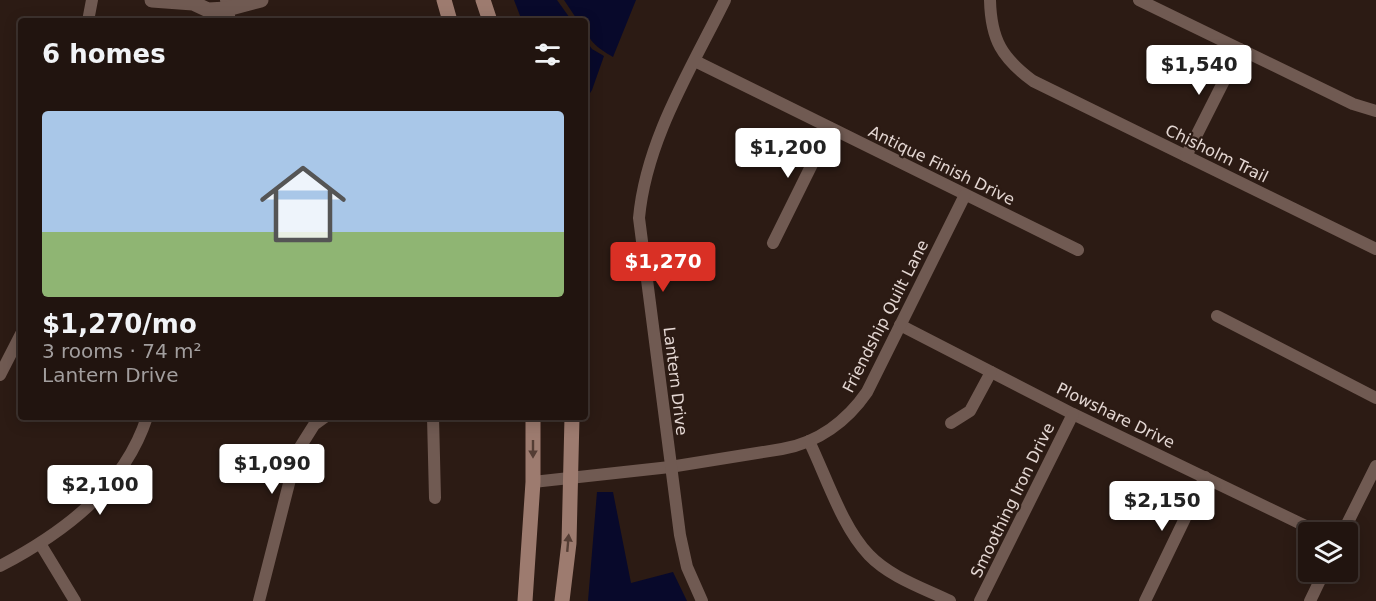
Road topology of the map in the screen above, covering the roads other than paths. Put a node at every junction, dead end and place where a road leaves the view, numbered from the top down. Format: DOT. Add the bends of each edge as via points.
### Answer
graph roads {
  1 [pos="92,0"];
  2 [pos="152,0"];
  3 [pos="261,0"];
  4 [pos="444,0"];
  5 [pos="483,0"];
  6 [pos="725,0"];
  7 [pos="990,0"];
  8 [pos="1139,0"];
  9 [pos="196,2"];
  10 [pos="228,10"];
  11 [pos="89,18"];
  12 [pos="449,18"];
  13 [pos="489,18"];
  14 [pos="1240,49"];
  15 [pos="695,61"];
  16 [pos="1376,111"];
  17 [pos="830,128"];
  18 [pos="1186,156"];
  19 [pos="964,195"];
  20 [pos="773,243"];
  21 [pos="1376,249"];
  22 [pos="1078,250"];
  23 [pos="1217,316"];
  24 [pos="900,325"];
  25 [pos="18,340"];
  26 [pos="991,372"];
  27 [pos="0,375"];
  28 [pos="1376,398"];
  29 [pos="1073,414"];
  30 [pos="145,420"];
  31 [pos="321,420"];
  32 [pos="433,420"];
  33 [pos="533,420"];
  34 [pos="572,420"];
  35 [pos="951,423"];
  36 [pos="809,441"];
  37 [pos="1376,466"];
  38 [pos="670,467"];
  39 [pos="1205,477"];
  40 [pos="572,480"];
  41 [pos="533,482"];
  42 [pos="435,498"];
  43 [pos="1298,522"];
  44 [pos="1349,522"];
  45 [pos="41,545"];
  46 [pos="0,566"];
  47 [pos="1319,582"];
  48 [pos="75,601"];
  49 [pos="259,601"];
  50 [pos="525,601"];
  51 [pos="562,601"];
  52 [pos="702,601"];
  53 [pos="950,601"];
  54 [pos="980,601"];
  55 [pos="1146,601"];
  56 [pos="1310,601"];
  1 -- 11 [label="street"];
  2 -- 9 [label="street"];
  3 -- 10 [label="street"];
  4 -- 12 [label="main road"];
  5 -- 13 [label="main road"];
  6 -- 15 [label="street, Lantern Drive"];
  7 -- 18 [label="street, Chisholm Trail" via="991,24 999,47 1013,66 1033,81"];
  8 -- 14 [label="street"];
  9 -- 10 [label="street" via="208,10"];
  14 -- 16 [label="street" via="1353,104"];
  14 -- 18 [label="street"];
  15 -- 17 [label="street, Antique Finish Drive"];
  15 -- 38 [label="street, Lantern Drive" via="652,151 639,218"];
  17 -- 19 [label="street, Antique Finish Drive"];
  17 -- 20 [label="street"];
  18 -- 21 [label="street, Chisholm Trail"];
  19 -- 22 [label="street, Antique Finish Drive"];
  19 -- 24 [label="street, Friendship Quilt Lane"];
  23 -- 28 [label="street"];
  24 -- 26 [label="street, Plowshare Drive"];
  24 -- 36 [label="street, Friendship Quilt Lane" via="857,407 834,428"];
  25 -- 27 [label="street"];
  26 -- 29 [label="street, Plowshare Drive"];
  26 -- 35 [label="street" via="970,411"];
  29 -- 39 [label="street, Plowshare Drive"];
  29 -- 54 [label="street, Smoothing Iron Drive"];
  30 -- 45 [label="street" via="118,473 83,513"];
  31 -- 49 [label="street" via="297,452"];
  32 -- 42 [label="street"];
  33 -- 41 [label="main road, one-way"];
  34 -- 40 [label="main road"];
  36 -- 38 [label="street, Friendship Quilt Lane" via="796,447"];
  36 -- 53 [label="street" via="847,521 870,556 890,571"];
  37 -- 44 [label="street"];
  38 -- 40 [label="street, Friendship Quilt Lane"];
  38 -- 52 [label="street, Lantern Drive" via="687,567"];
  39 -- 43 [label="street, Plowshare Drive"];
  39 -- 55 [label="street"];
  40 -- 41 [label="street, Friendship Quilt Lane"];
  51 -- 40 [label="main road, one-way"];
  41 -- 50 [label="main road"];
  45 -- 46 [label="street"];
  45 -- 48 [label="street"];
  47 -- 56 [label="street"];
}
